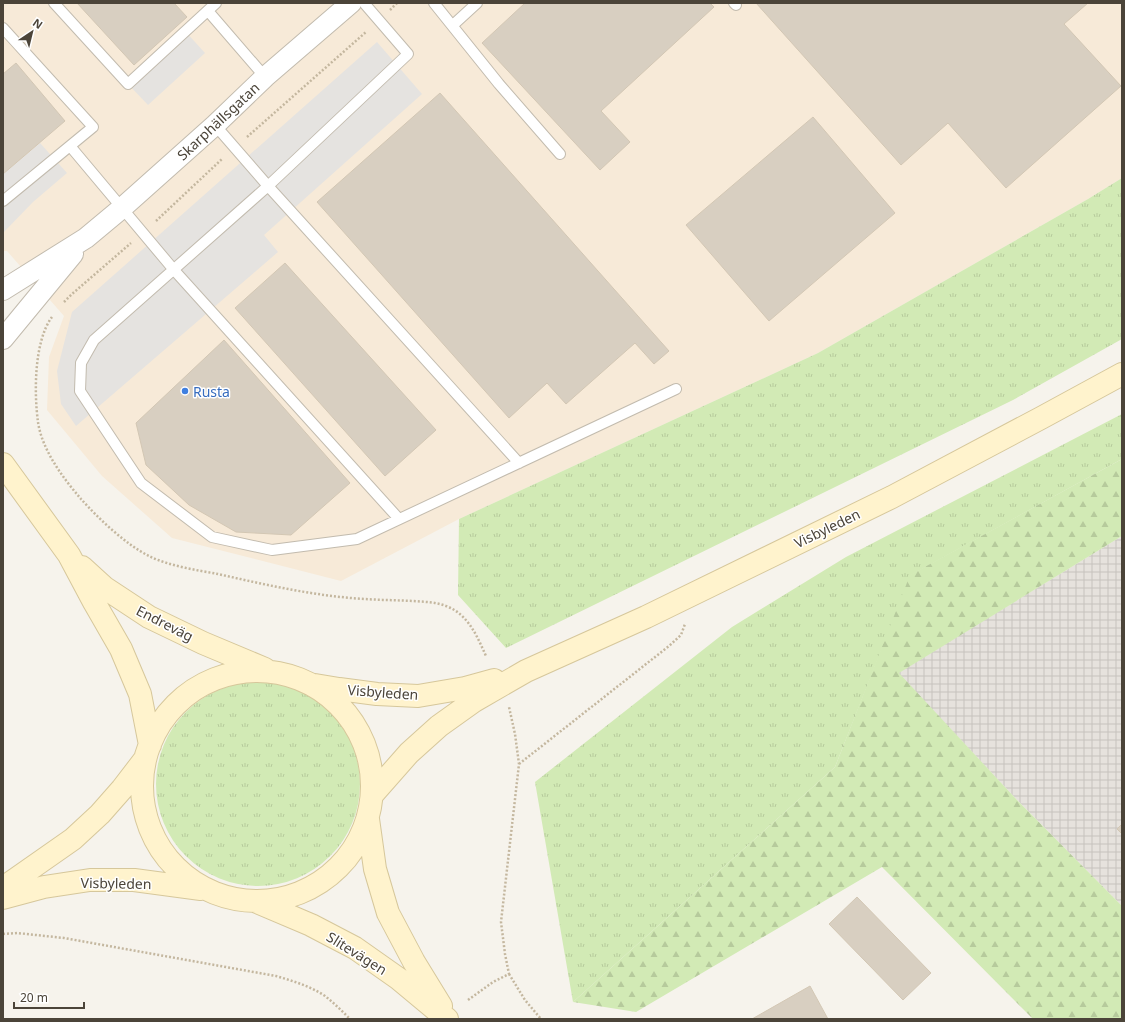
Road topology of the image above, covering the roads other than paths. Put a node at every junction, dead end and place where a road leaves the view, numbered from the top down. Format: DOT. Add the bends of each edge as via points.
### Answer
graph roads {
  1 [pos="54,3"];
  2 [pos="216,3"];
  3 [pos="350,3"];
  4 [pos="364,3"];
  5 [pos="434,3"];
  6 [pos="477,3"];
  7 [pos="208,11"];
  8 [pos="453,26"];
  9 [pos="3,28"];
  10 [pos="265,77"];
  11 [pos="215,125"];
  12 [pos="70,146"];
  13 [pos="560,154"];
  14 [pos="268,186"];
  15 [pos="3,201"];
  16 [pos="122,208"];
  17 [pos="86,238"];
  18 [pos="174,270"];
  19 [pos="3,290"];
  20 [pos="3,339"];
  21 [pos="1122,374"];
  22 [pos="676,389"];
  23 [pos="518,463"];
  24 [pos="3,464"];
  25 [pos="399,519"];
  26 [pos="69,555"];
  27 [pos="526,670"];
  28 [pos="274,672"];
  29 [pos="309,683"];
  30 [pos="148,752"];
  31 [pos="372,795"];
  32 [pos="368,819"];
  33 [pos="3,888"];
  34 [pos="207,890"];
  35 [pos="3,898"];
  36 [pos="256,902"];
  37 [pos="448,1019"];
  1 -- 7 [label="lane" via="128,84"];
  2 -- 7 [label="lane"];
  3 -- 10 [label="street, Skarphällsgatan"];
  4 -- 14 [label="lane" via="408,54"];
  5 -- 8 [label="lane"];
  6 -- 8 [label="lane"];
  7 -- 10 [label="lane"];
  8 -- 13 [label="lane"];
  9 -- 12 [label="lane" via="93,127"];
  10 -- 11 [label="street, Skarphällsgatan"];
  11 -- 14 [label="lane"];
  11 -- 16 [label="street, Skarphällsgatan"];
  12 -- 15 [label="lane"];
  12 -- 16 [label="lane"];
  14 -- 18 [label="lane"];
  14 -- 23 [label="lane"];
  16 -- 17 [label="street, Skarphällsgatan"];
  16 -- 18 [label="lane"];
  17 -- 19 [label="street, Skarphällsgatan"];
  17 -- 20 [label="street, Skarphällsgatan"];
  18 -- 25 [label="lane"];
  18 -- 25 [label="lane" via="94,340 81,363 80,391 141,483 212,537 272,550 357,539"];
  21 -- 27 [label="main road, Visbyleden" via="892,497 646,617"];
  22 -- 23 [label="lane"];
  23 -- 25 [label="lane"];
  24 -- 26 [label="main road, Endreväg"];
  26 -- 28 [label="main road, Endreväg" via="105,588 149,617 203,643"];
  26 -- 30 [label="main road, Endreväg" via="121,649 140,694"];
  27 -- 29 [label="main road, Visbyleden" via="465,688 418,696 377,694"];
  27 -- 31 [label="main road, Visbyleden" via="474,701 439,726 409,754"];
  28 -- 29 [label="main road"];
  28 -- 30 [label="main road" via="235,674 199,687 169,712 158,728"];
  29 -- 31 [label="main road" via="339,705 360,735 370,764"];
  30 -- 33 [label="main road" via="122,789 100,814 73,839"];
  30 -- 34 [label="main road" via="142,784 144,810 153,835 175,867"];
  31 -- 32 [label="main road"];
  32 -- 36 [label="main road" via="352,852 326,879 293,896"];
  32 -- 37 [label="main road, Slitevägen" via="374,869 388,913"];
  34 -- 35 [label="main road, Visbyleden" via="134,880 90,880 44,887"];
  34 -- 36 [label="main road" via="231,899"];
  36 -- 37 [label="main road, Slitevägen" via="311,925 355,948 399,979"];
}
